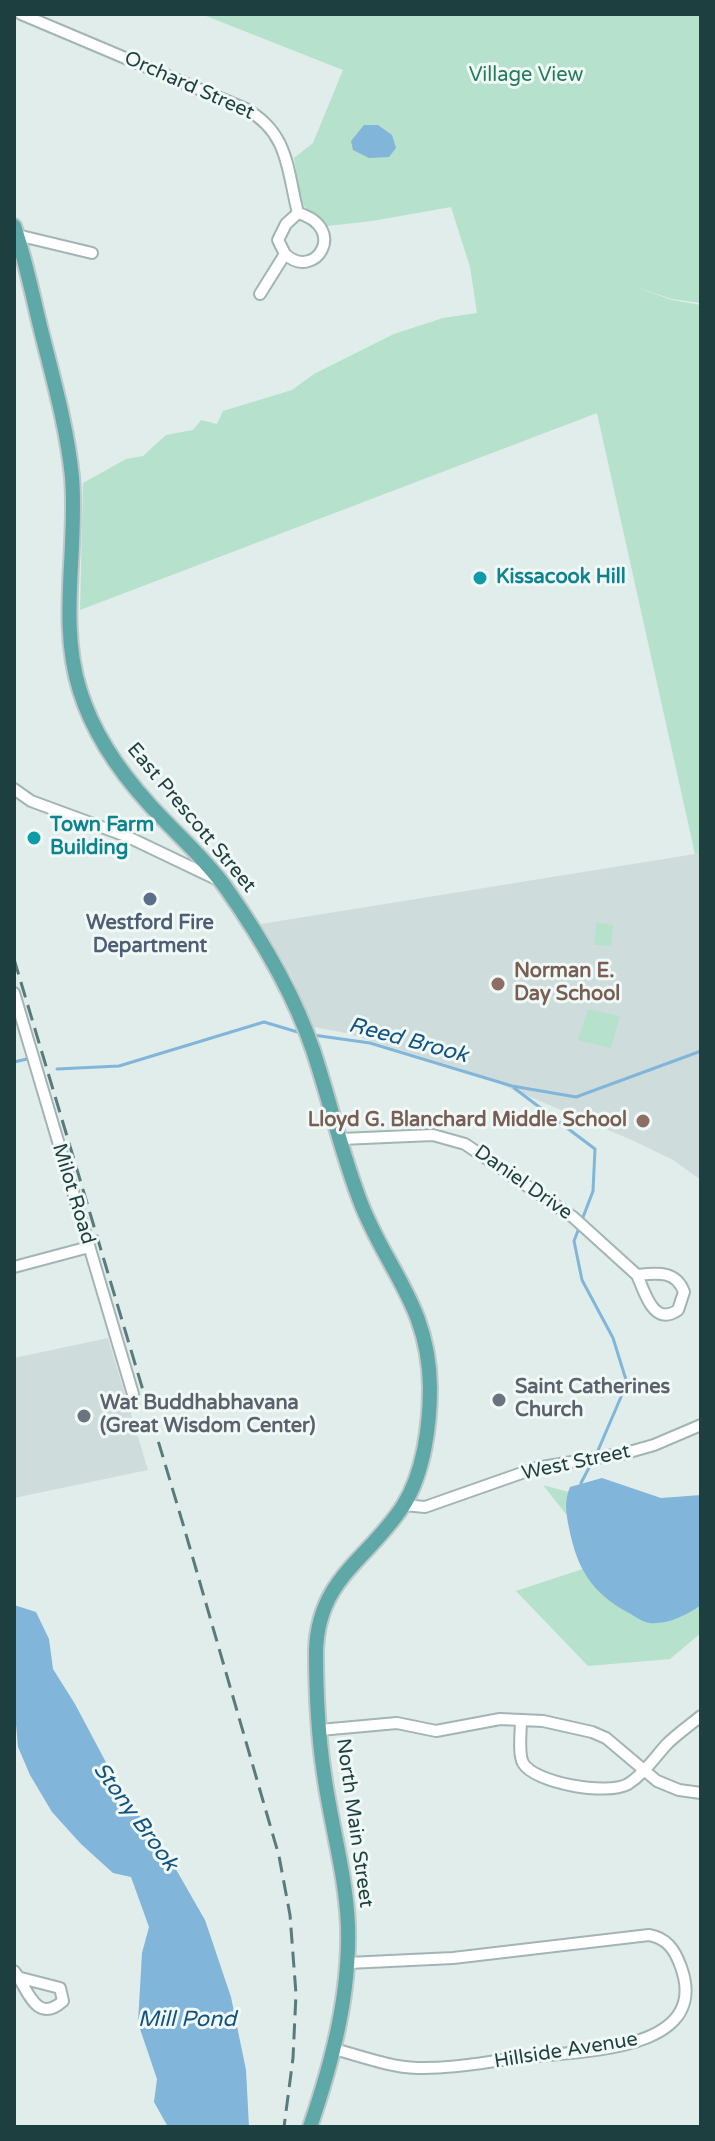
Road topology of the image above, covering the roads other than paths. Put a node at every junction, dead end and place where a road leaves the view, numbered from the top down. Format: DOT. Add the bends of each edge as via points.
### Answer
graph roads {
  1 [pos="21,14"];
  2 [pos="298,213"];
  3 [pos="16,231"];
  4 [pos="92,253"];
  5 [pos="285,254"];
  6 [pos="260,294"];
  7 [pos="14,789"];
  8 [pos="221,880"];
  9 [pos="14,993"];
  10 [pos="341,1139"];
  11 [pos="89,1247"];
  12 [pos="14,1267"];
  13 [pos="637,1275"];
  14 [pos="133,1394"];
  15 [pos="701,1425"];
  16 [pos="404,1505"];
  17 [pos="701,1716"];
  18 [pos="521,1720"];
  19 [pos="320,1730"];
  20 [pos="643,1771"];
  21 [pos="701,1793"];
  22 [pos="348,1963"];
  23 [pos="334,2049"];
  24 [pos="310,2127"];
  1 -- 2 [label="street, Orchard Street" via="258,116 278,138"];
  2 -- 5 [label="street" via="278,240"];
  2 -- 5 [label="street" via="319,225 325,245 303,263"];
  3 -- 4 [label="street"];
  3 -- 8 [label="main road, East Prescott Street" via="72,475 70,630 81,694 122,770"];
  5 -- 6 [label="street"];
  7 -- 8 [label="street"];
  8 -- 10 [label="main road, East Prescott Street" via="279,971 307,1034"];
  9 -- 11 [label="street, Milot Road"];
  10 -- 13 [label="street, Daniel Drive" via="433,1135 465,1144 562,1208"];
  10 -- 16 [label="main road, North Main Street" via="365,1213 414,1305 425,1345 429,1416 418,1471"];
  11 -- 12 [label="street"];
  11 -- 14 [label="street, Milot Road"];
  13 -- 13 [label="street, Daniel Drive" via="675,1277 684,1292 678,1310 663,1314 651,1307"];
  15 -- 16 [label="street, West Street" via="626,1453 536,1468 425,1507"];
  16 -- 19 [label="main road, North Main Street" via="331,1591 321,1611 316,1680"];
  17 -- 20 [label="street"];
  18 -- 19 [label="street" via="436,1731 397,1723"];
  18 -- 20 [label="street" via="592,1732"];
  18 -- 20 [label="street" via="522,1761 531,1772 603,1791 626,1785"];
  19 -- 22 [label="main road, North Main Street" via="345,1888"];
  20 -- 21 [label="street" via="679,1790"];
  22 -- 23 [label="main road, North Main Street"];
  22 -- 23 [label="street, Hillside Avenue" via="453,1958 649,1935 665,1940 675,1953 687,1996 678,2015 657,2033 600,2050 417,2068"];
  23 -- 24 [label="main road, North Main Street"];
}
